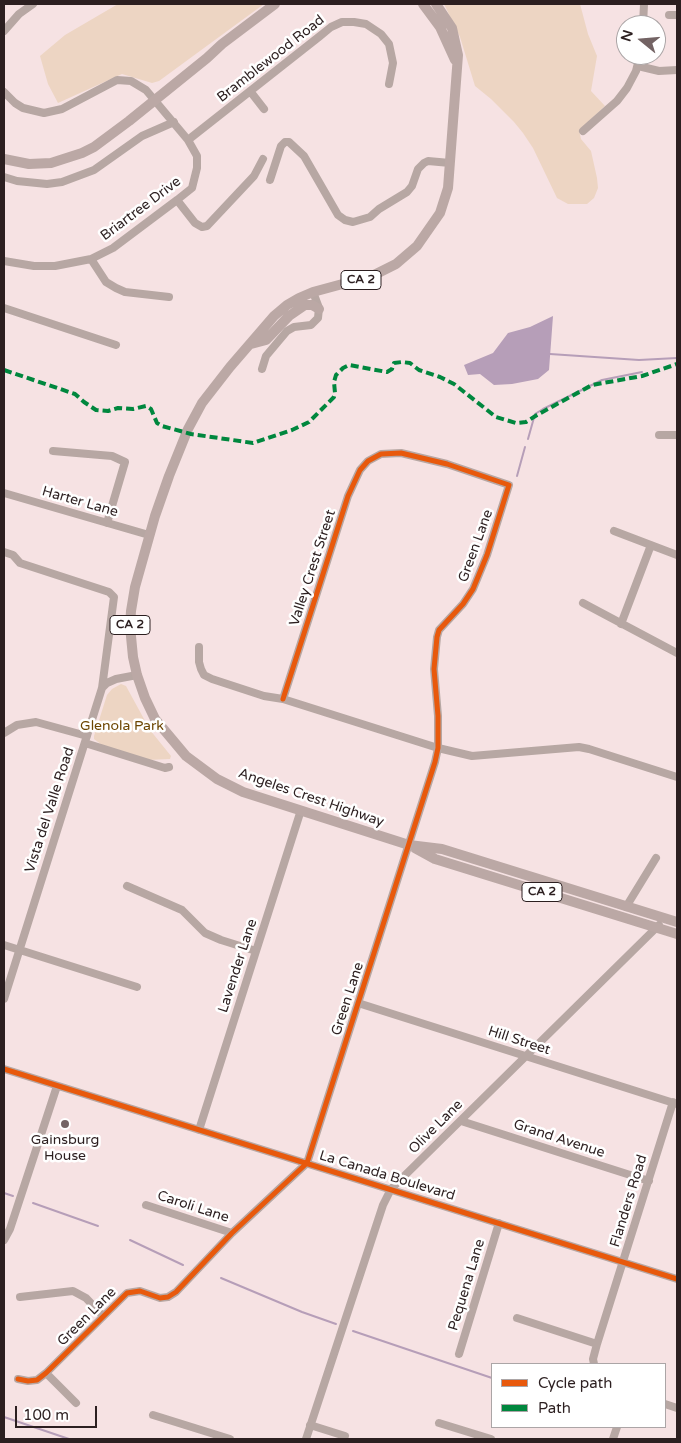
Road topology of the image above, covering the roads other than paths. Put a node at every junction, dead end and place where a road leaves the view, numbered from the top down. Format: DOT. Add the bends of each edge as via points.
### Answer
graph roads {
  1 [pos="32,4"];
  2 [pos="275,4"];
  3 [pos="282,4"];
  4 [pos="423,4"];
  5 [pos="436,5"];
  6 [pos="4,31"];
  7 [pos="207,58"];
  8 [pos="457,66"];
  9 [pos="638,66"];
  10 [pos="677,70"];
  11 [pos="389,84"];
  12 [pos="250,91"];
  13 [pos="4,92"];
  14 [pos="154,100"];
  15 [pos="264,109"];
  16 [pos="174,122"];
  17 [pos="583,130"];
  18 [pos="188,140"];
  19 [pos="4,159"];
  20 [pos="263,159"];
  21 [pos="450,162"];
  22 [pos="4,178"];
  23 [pos="270,180"];
  24 [pos="177,200"];
  25 [pos="90,259"];
  26 [pos="4,261"];
  27 [pos="314,292"];
  28 [pos="169,297"];
  29 [pos="4,308"];
  30 [pos="319,309"];
  31 [pos="250,344"];
  32 [pos="116,345"];
  33 [pos="262,369"];
  34 [pos="659,435"];
  35 [pos="677,435"];
  36 [pos="53,451"];
  37 [pos="381,454"];
  38 [pos="4,494"];
  39 [pos="107,523"];
  40 [pos="614,531"];
  41 [pos="149,535"];
  42 [pos="651,545"];
  43 [pos="4,552"];
  44 [pos="677,555"];
  45 [pos="583,603"];
  46 [pos="621,624"];
  47 [pos="199,647"];
  48 [pos="677,653"];
  49 [pos="137,675"];
  50 [pos="102,688"];
  51 [pos="283,699"];
  52 [pos="4,733"];
  53 [pos="86,740"];
  54 [pos="438,748"];
  55 [pos="169,767"];
  56 [pos="677,777"];
  57 [pos="301,810"];
  58 [pos="409,845"];
  59 [pos="656,858"];
  60 [pos="127,886"];
  61 [pos="626,906"];
  62 [pos="666,919"];
  63 [pos="677,922"];
  64 [pos="657,927"];
  65 [pos="677,934"];
  66 [pos="4,945"];
  67 [pos="19,949"];
  68 [pos="256,950"];
  69 [pos="137,987"];
  70 [pos="4,999"];
  71 [pos="358,1003"];
  72 [pos="526,1057"];
  73 [pos="4,1069"];
  74 [pos="57,1086"];
  75 [pos="675,1103"];
  76 [pos="461,1121"];
  77 [pos="199,1130"];
  78 [pos="307,1163"];
  79 [pos="649,1181"];
  80 [pos="391,1189"];
  81 [pos="146,1206"];
  82 [pos="499,1223"];
  83 [pos="232,1233"];
  84 [pos="4,1240"];
  85 [pos="624,1262"];
  86 [pos="677,1279"];
  87 [pos="20,1298"];
  88 [pos="103,1316"];
  89 [pos="517,1318"];
  90 [pos="597,1344"];
  91 [pos="459,1354"];
  92 [pos="594,1363"];
  93 [pos="46,1373"];
  94 [pos="18,1378"];
  95 [pos="76,1403"];
  96 [pos="153,1415"];
  97 [pos="439,1423"];
  98 [pos="310,1425"];
  99 [pos="345,1436"];
  100 [pos="230,1439"];
  101 [pos="306,1439"];
  102 [pos="491,1439"];
  1 -- 6 [label="street"];
  2 -- 7 [label="main road"];
  3 -- 7 [label="main road"];
  4 -- 8 [label="main road, Angeles Crest Highway / CA 2" via="440,27"];
  5 -- 8 [label="main road" via="452,42"];
  7 -- 14 [label="main road"];
  8 -- 21 [label="main road, Angeles Crest Highway / CA 2"];
  9 -- 10 [label="street" via="659,71"];
  9 -- 17 [label="street" via="622,94"];
  11 -- 12 [label="street, Bramblewood Road" via="393,63 389,44 366,24 342,22"];
  12 -- 15 [label="street"];
  12 -- 18 [label="street, Bramblewood Road"];
  13 -- 14 [label="street, Briartree Drive" via="23,108 44,113 62,109 117,80 138,83"];
  14 -- 16 [label="street, Briartree Drive"];
  14 -- 19 [label="main road" via="82,153 43,164"];
  16 -- 18 [label="street, Briartree Drive"];
  16 -- 22 [label="street" via="142,136 94,170 62,182 47,184"];
  18 -- 24 [label="street, Briartree Drive" via="197,156 196,177 192,188"];
  20 -- 24 [label="street" via="254,176 207,226 195,223"];
  21 -- 23 [label="street" via="424,163 407,192 370,217 353,222 338,215 304,156 293,144 283,143"];
  21 -- 27 [label="main road, Angeles Crest Highway / CA 2" via="448,188 440,213 413,250 396,264 372,276"];
  24 -- 25 [label="street, Briartree Drive" via="113,248"];
  25 -- 26 [label="street, Briartree Drive" via="55,266"];
  25 -- 28 [label="street" via="106,282 116,288"];
  27 -- 30 [label="street"];
  27 -- 31 [label="main road, Angeles Crest Highway / CA 2" via="287,305"];
  29 -- 32 [label="street"];
  30 -- 31 [label="main road" via="305,305 288,316 266,340"];
  30 -- 33 [label="street" via="318,318 311,325 287,331 266,356"];
  31 -- 41 [label="main road, Angeles Crest Highway / CA 2" via="197,412 180,447"];
  34 -- 35 [label="street"];
  36 -- 39 [label="street" via="112,456 125,462"];
  37 -- 51 [label="street, Valley Crest Street" via="368,461 354,480"];
  37 -- 54 [label="street, Green Lane" via="413,455 509,485 473,589 439,630 437,637 434,669"];
  38 -- 39 [label="street, Harter Lane"];
  39 -- 41 [label="street, Harter Lane"];
  40 -- 42 [label="street"];
  41 -- 49 [label="main road, Angeles Crest Highway / CA 2" via="131,611 131,641"];
  42 -- 44 [label="street"];
  42 -- 46 [label="street"];
  43 -- 50 [label="street, Vista del Valle Road" via="20,563 114,596"];
  45 -- 46 [label="street"];
  46 -- 48 [label="street"];
  47 -- 51 [label="street" via="199,662 204,675 264,696"];
  49 -- 50 [label="street" via="116,679"];
  49 -- 57 [label="main road, Angeles Crest Highway / CA 2" via="155,719 186,756 239,790"];
  50 -- 53 [label="street, Vista del Valle Road"];
  51 -- 54 [label="street"];
  52 -- 53 [label="street" via="17,725 36,722"];
  53 -- 55 [label="street"];
  53 -- 67 [label="street, Vista del Valle Road"];
  54 -- 56 [label="street" via="472,756 579,747"];
  54 -- 58 [label="street, Green Lane"];
  57 -- 58 [label="main road, Angeles Crest Highway / CA 2"];
  57 -- 68 [label="street, Lavender Lane"];
  58 -- 61 [label="main road, Angeles Crest Highway / CA 2" via="442,849"];
  58 -- 64 [label="main road, Angeles Crest Highway / CA 2" via="436,859"];
  58 -- 71 [label="street, Green Lane"];
  59 -- 61 [label="street"];
  60 -- 68 [label="street" via="182,910 205,933"];
  61 -- 62 [label="main road, Angeles Crest Highway / CA 2"];
  62 -- 63 [label="main road, Angeles Crest Highway / CA 2"];
  62 -- 64 [label="street, Olive Lane"];
  64 -- 65 [label="main road, Angeles Crest Highway / CA 2"];
  64 -- 72 [label="street, Olive Lane"];
  66 -- 67 [label="street"];
  67 -- 69 [label="street"];
  67 -- 70 [label="street, Vista del Valle Road"];
  68 -- 77 [label="street, Lavender Lane"];
  71 -- 72 [label="street, Hill Street"];
  71 -- 78 [label="street, Green Lane"];
  72 -- 75 [label="street, Hill Street"];
  72 -- 76 [label="street, Olive Lane"];
  73 -- 74 [label="street, La Canada Boulevard"];
  74 -- 77 [label="street, La Canada Boulevard"];
  74 -- 84 [label="street"];
  75 -- 79 [label="street, Flanders Road"];
  76 -- 79 [label="street, Grand Avenue"];
  76 -- 80 [label="street, Olive Lane"];
  77 -- 78 [label="street, La Canada Boulevard"];
  78 -- 80 [label="street, La Canada Boulevard"];
  78 -- 83 [label="street, Green Lane"];
  79 -- 85 [label="street, Flanders Road"];
  80 -- 82 [label="street, La Canada Boulevard"];
  80 -- 98 [label="street, Olive Lane"];
  81 -- 83 [label="street, Caroli Lane"];
  82 -- 85 [label="street, La Canada Boulevard"];
  82 -- 91 [label="street, Pequena Lane"];
  83 -- 88 [label="street, Green Lane" via="176,1292 160,1298 131,1291"];
  85 -- 86 [label="street, La Canada Boulevard"];
  85 -- 90 [label="street, Flanders Road"];
  87 -- 88 [label="street" via="72,1291 86,1298"];
  88 -- 93 [label="street, Green Lane"];
  89 -- 90 [label="street"];
  90 -- 92 [label="street, Flanders Road"];
  93 -- 94 [label="street, Green Lane" via="37,1380"];
  93 -- 95 [label="street"];
  96 -- 100 [label="street"];
  97 -- 102 [label="street"];
  98 -- 99 [label="street"];
  98 -- 101 [label="street, Olive Lane"];
}
